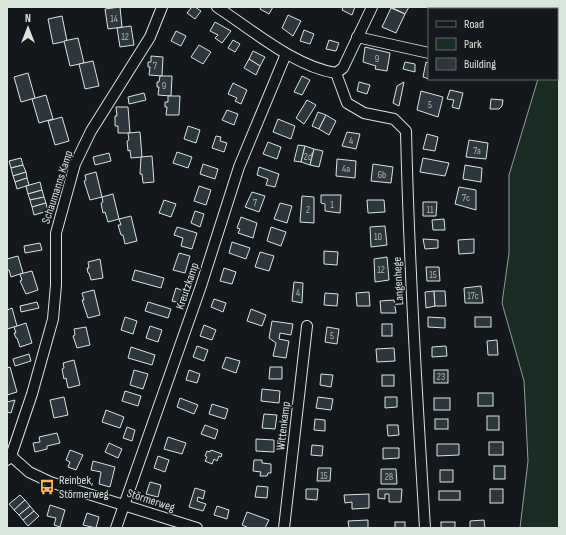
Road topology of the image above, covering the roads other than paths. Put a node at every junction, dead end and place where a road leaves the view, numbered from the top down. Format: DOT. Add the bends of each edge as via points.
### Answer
graph roads {
  1 [pos="162,7"];
  2 [pos="217,7"];
  3 [pos="372,7"];
  4 [pos="357,37"];
  5 [pos="428,53"];
  6 [pos="286,54"];
  7 [pos="336,73"];
  8 [pos="307,326"];
  9 [pos="9,458"];
  10 [pos="124,505"];
  11 [pos="116,528"];
  12 [pos="197,528"];
  13 [pos="284,528"];
  14 [pos="425,528"];
  1 -- 9 [label="street, Schaumanns Kamp" via="150,37 91,131 75,164 56,233 53,319 32,394"];
  2 -- 6 [label="street"];
  3 -- 4 [label="street"];
  4 -- 5 [label="street"];
  4 -- 7 [label="street" via="343,68"];
  6 -- 7 [label="street" via="320,70"];
  6 -- 10 [label="street, Kreutzkamp" via="240,165 201,286"];
  7 -- 14 [label="street, Langenhege" via="347,103 364,113 394,119 406,131 412,314"];
  8 -- 13 [label="street, Wittenkamp"];
  9 -- 10 [label="street, Störmerweg" via="50,482"];
  10 -- 11 [label="street, Kreutzkamp"];
  10 -- 12 [label="street, Störmerweg"];
}
